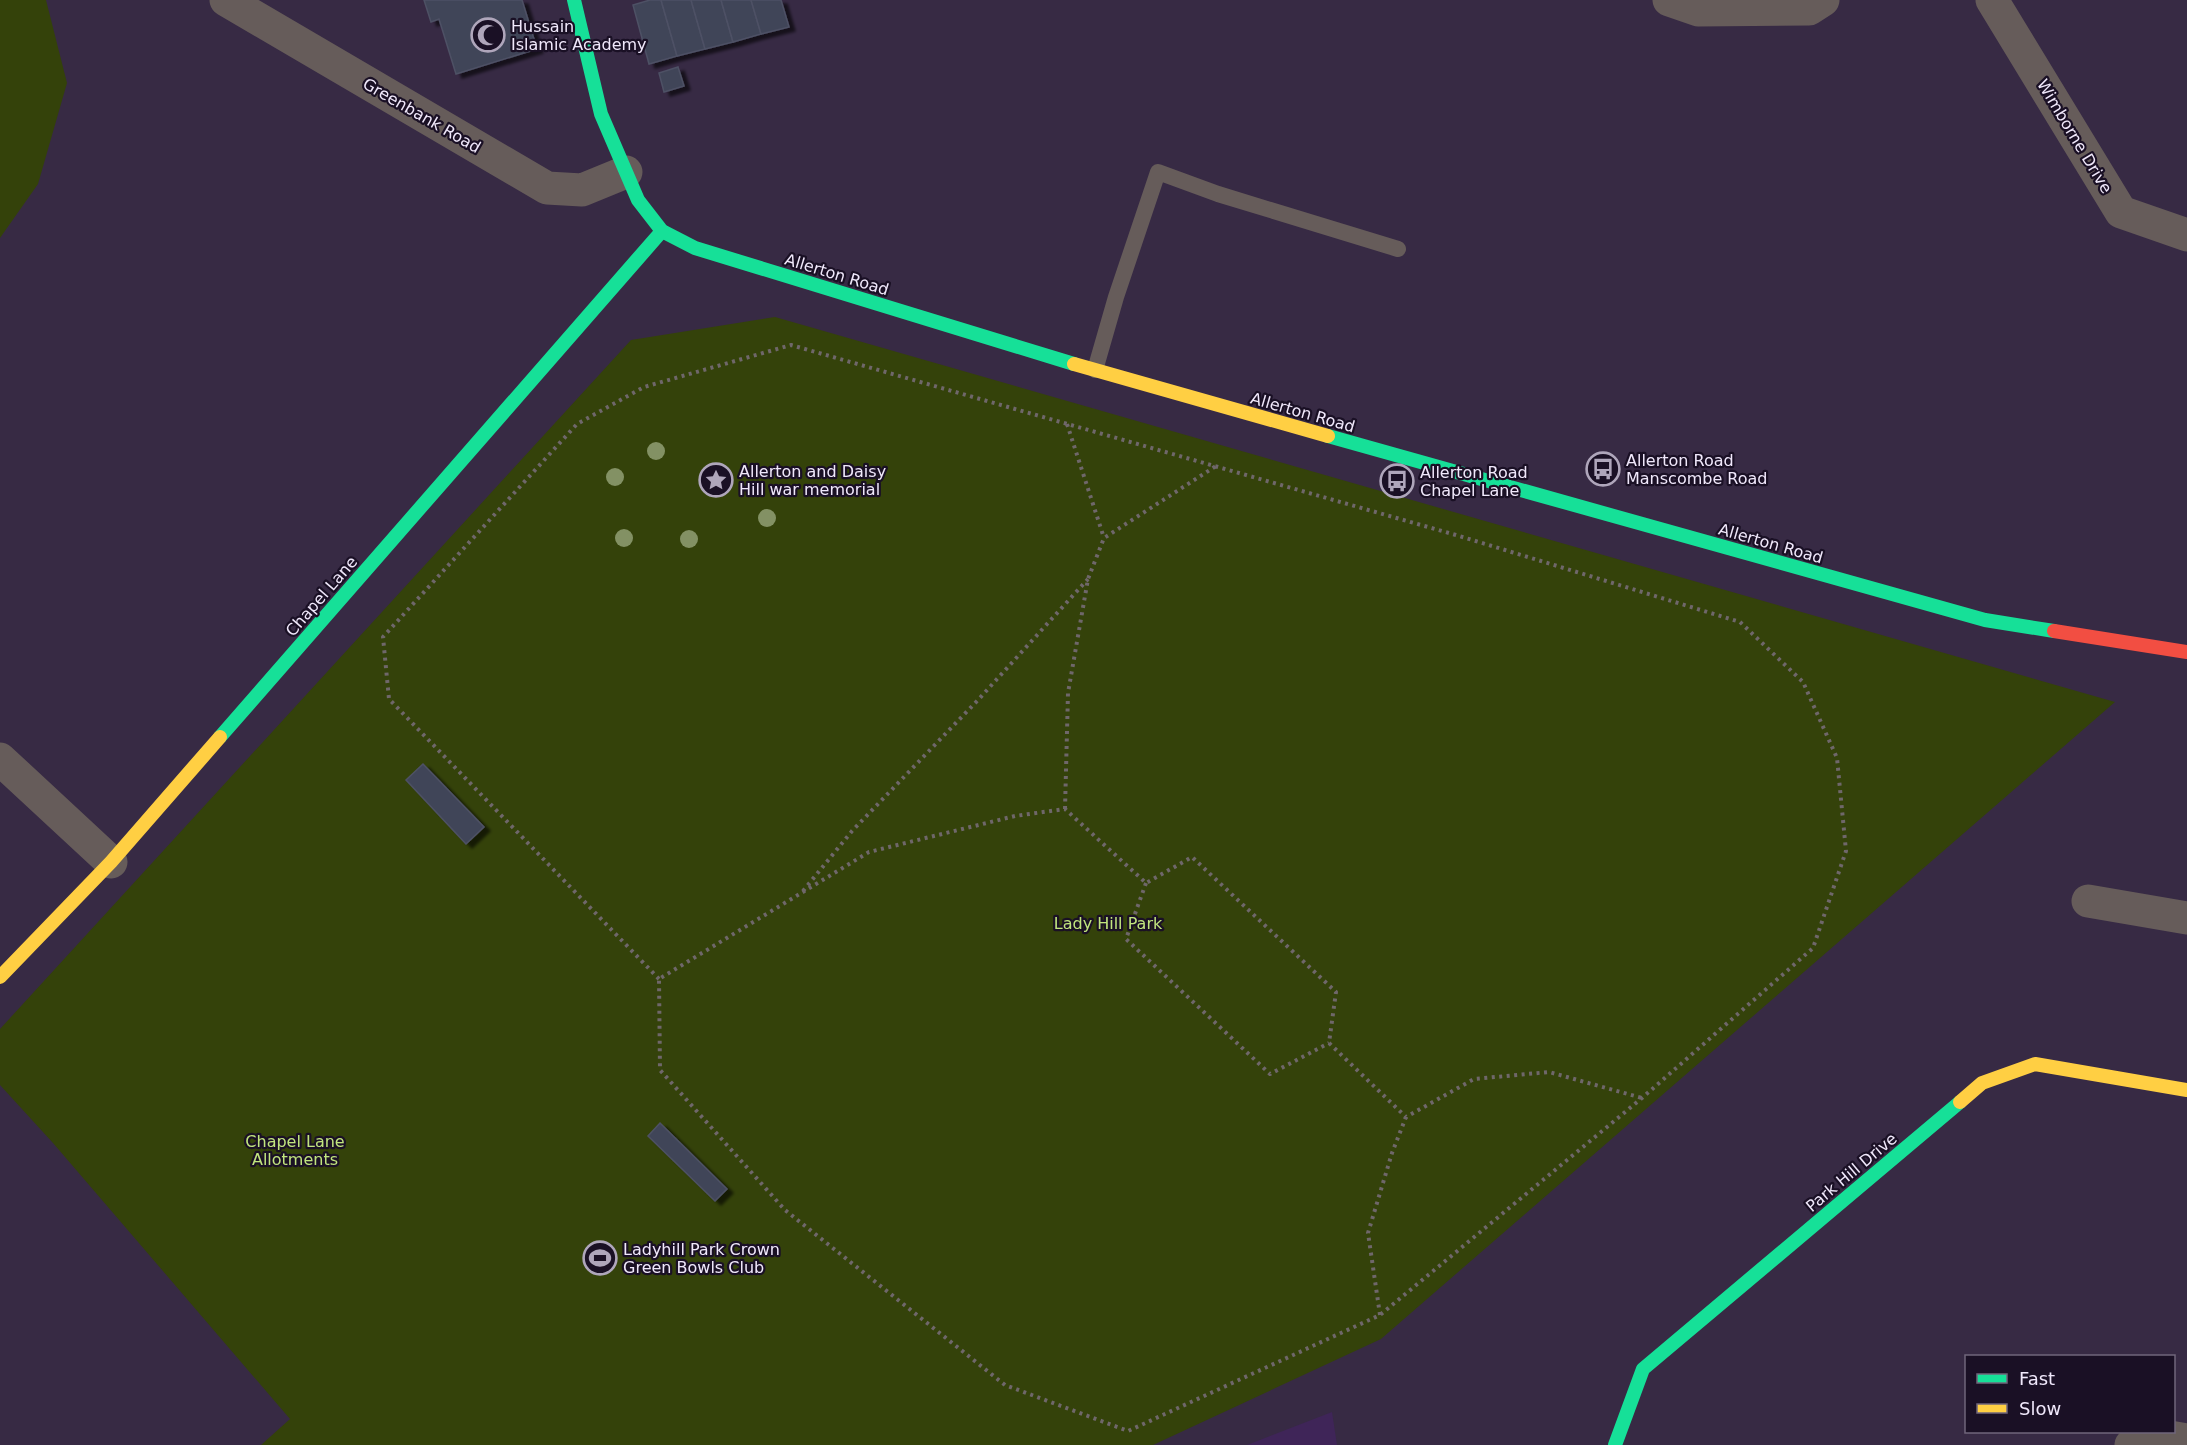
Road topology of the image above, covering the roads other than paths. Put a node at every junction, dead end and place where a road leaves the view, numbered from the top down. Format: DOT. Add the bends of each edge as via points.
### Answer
graph roads {
  1 [pos="226,0"];
  2 [pos="574,0"];
  3 [pos="1669,0"];
  4 [pos="1823,0"];
  5 [pos="1992,0"];
  6 [pos="626,172"];
  7 [pos="662,231"];
  8 [pos="2187,235"];
  9 [pos="1398,249"];
  10 [pos="1095,370"];
  11 [pos="2187,652"];
  12 [pos="0,759"];
  13 [pos="111,862"];
  14 [pos="2088,902"];
  15 [pos="2187,918"];
  16 [pos="0,977"];
  17 [pos="2187,1090"];
  18 [pos="2187,1440"];
  19 [pos="1615,1445"];
  20 [pos="2131,1445"];
  1 -- 6 [label="street, Greenbank Road" via="547,188 582,190"];
  2 -- 6 [label="street, Allerton Road" via="601,114"];
  3 -- 4 [label="street" via="1698,10 1809,9"];
  5 -- 8 [label="street, Wimborne Drive" via="2121,212"];
  6 -- 7 [label="street, Allerton Road" via="638,200"];
  7 -- 10 [label="street, Allerton Road" via="695,248"];
  7 -- 13 [label="street, Chapel Lane"];
  9 -- 10 [label="lane" via="1158,172"];
  10 -- 11 [label="street, Allerton Road" via="1985,620"];
  12 -- 13 [label="street"];
  13 -- 16 [label="street, Chapel Lane"];
  14 -- 15 [label="street"];
  17 -- 19 [label="street, Park Hill Drive" via="2035,1064 1982,1083 1643,1369"];
  18 -- 20 [label="street" via="2164,1436"];
}
